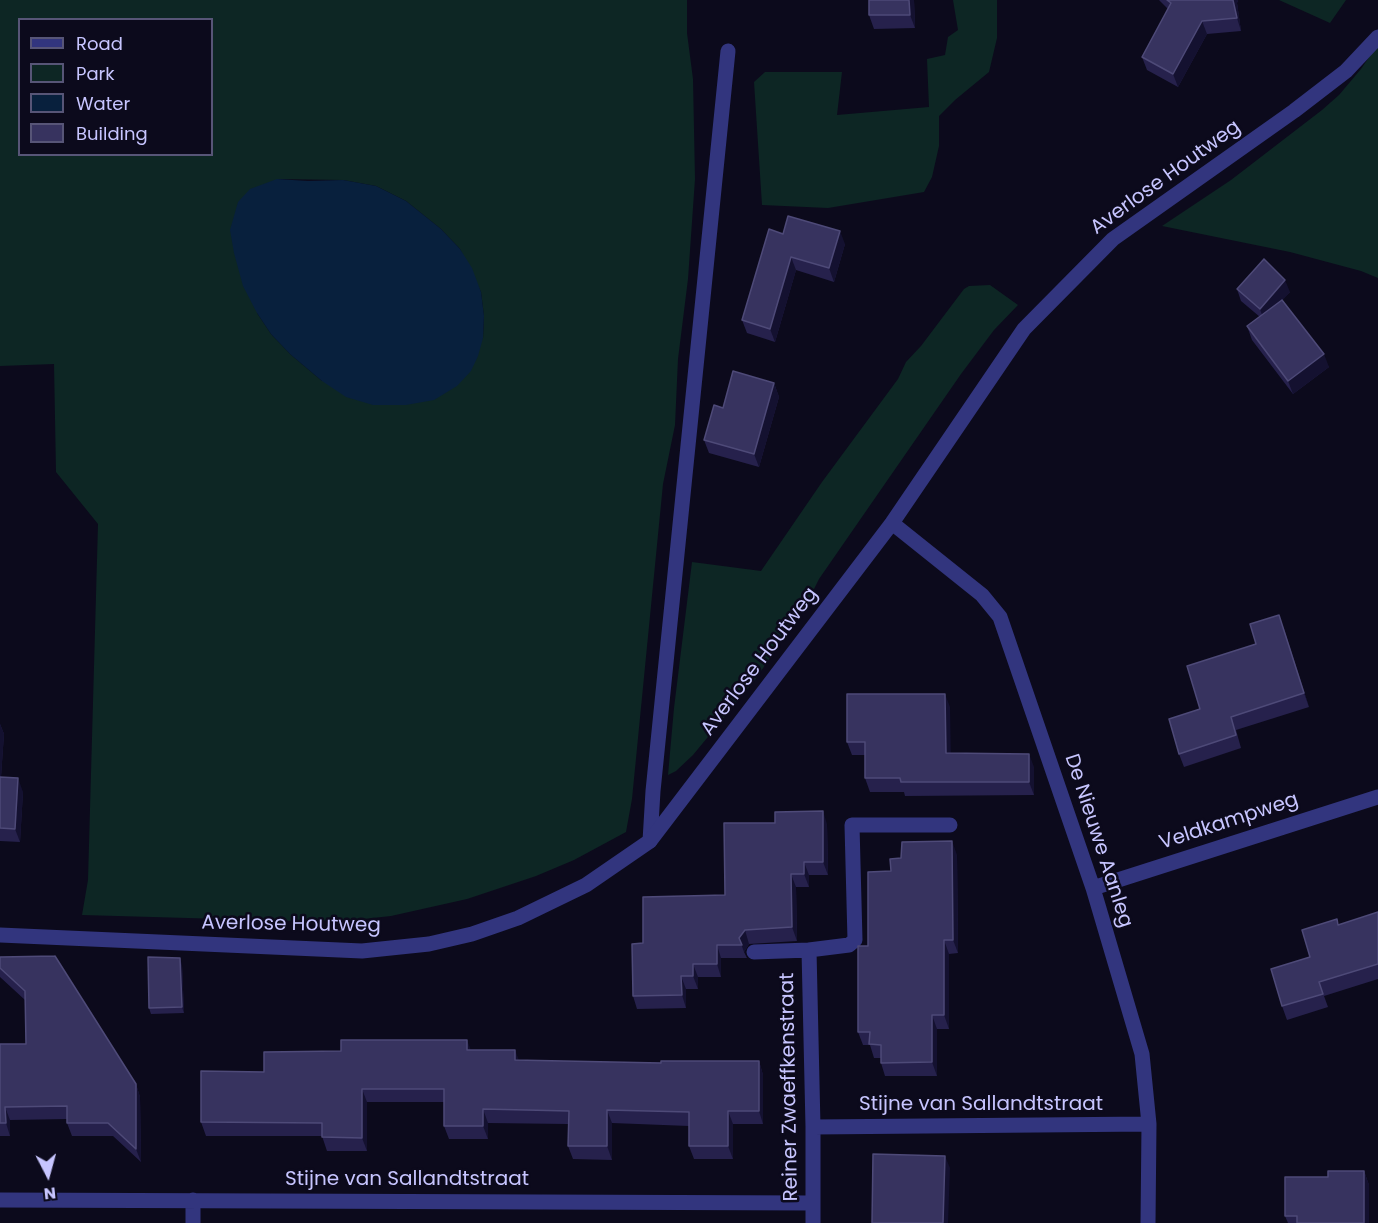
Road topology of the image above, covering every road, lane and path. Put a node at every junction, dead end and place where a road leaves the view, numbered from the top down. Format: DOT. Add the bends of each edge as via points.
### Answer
graph roads {
  1 [pos="1378,38"];
  2 [pos="728,51"];
  3 [pos="892,523"];
  4 [pos="1378,797"];
  5 [pos="950,825"];
  6 [pos="650,841"];
  7 [pos="1093,888"];
  8 [pos="0,935"];
  9 [pos="809,950"];
  10 [pos="754,952"];
  11 [pos="1149,1124"];
  12 [pos="813,1127"];
  13 [pos="0,1200"];
  14 [pos="193,1200"];
  15 [pos="813,1203"];
  16 [pos="193,1223"];
  17 [pos="813,1223"];
  18 [pos="1148,1223"];
  1 -- 3 [label="street, Averlose Houtweg" via="1346,71 1303,104 1113,239 1024,329"];
  2 -- 6 [label="street"];
  3 -- 6 [label="street, Averlose Houtweg"];
  3 -- 7 [label="street, De Nieuwe Aanleg" via="982,595 1000,617"];
  4 -- 7 [label="street, Veldkampweg"];
  5 -- 9 [label="street, Reiner Zwaeffkenstraat" via="852,825 855,940 849,945"];
  6 -- 8 [label="street, Averlose Houtweg" via="586,885 518,918 429,944 362,951"];
  7 -- 11 [label="street, De Nieuwe Aanleg" via="1142,1054"];
  9 -- 10 [label="street, Reiner Zwaeffkenstraat"];
  9 -- 12 [label="street, Reiner Zwaeffkenstraat"];
  11 -- 12 [label="street, Stijne van Sallandtstraat"];
  11 -- 18 [label="street, De Nieuwe Aanleg"];
  12 -- 15 [label="street, Reiner Zwaeffkenstraat"];
  13 -- 14 [label="street, Stijne van Sallandtstraat"];
  14 -- 15 [label="street, Stijne van Sallandtstraat"];
  14 -- 16 [label="street"];
  15 -- 17 [label="street, Reiner Zwaeffkenstraat"];
}
